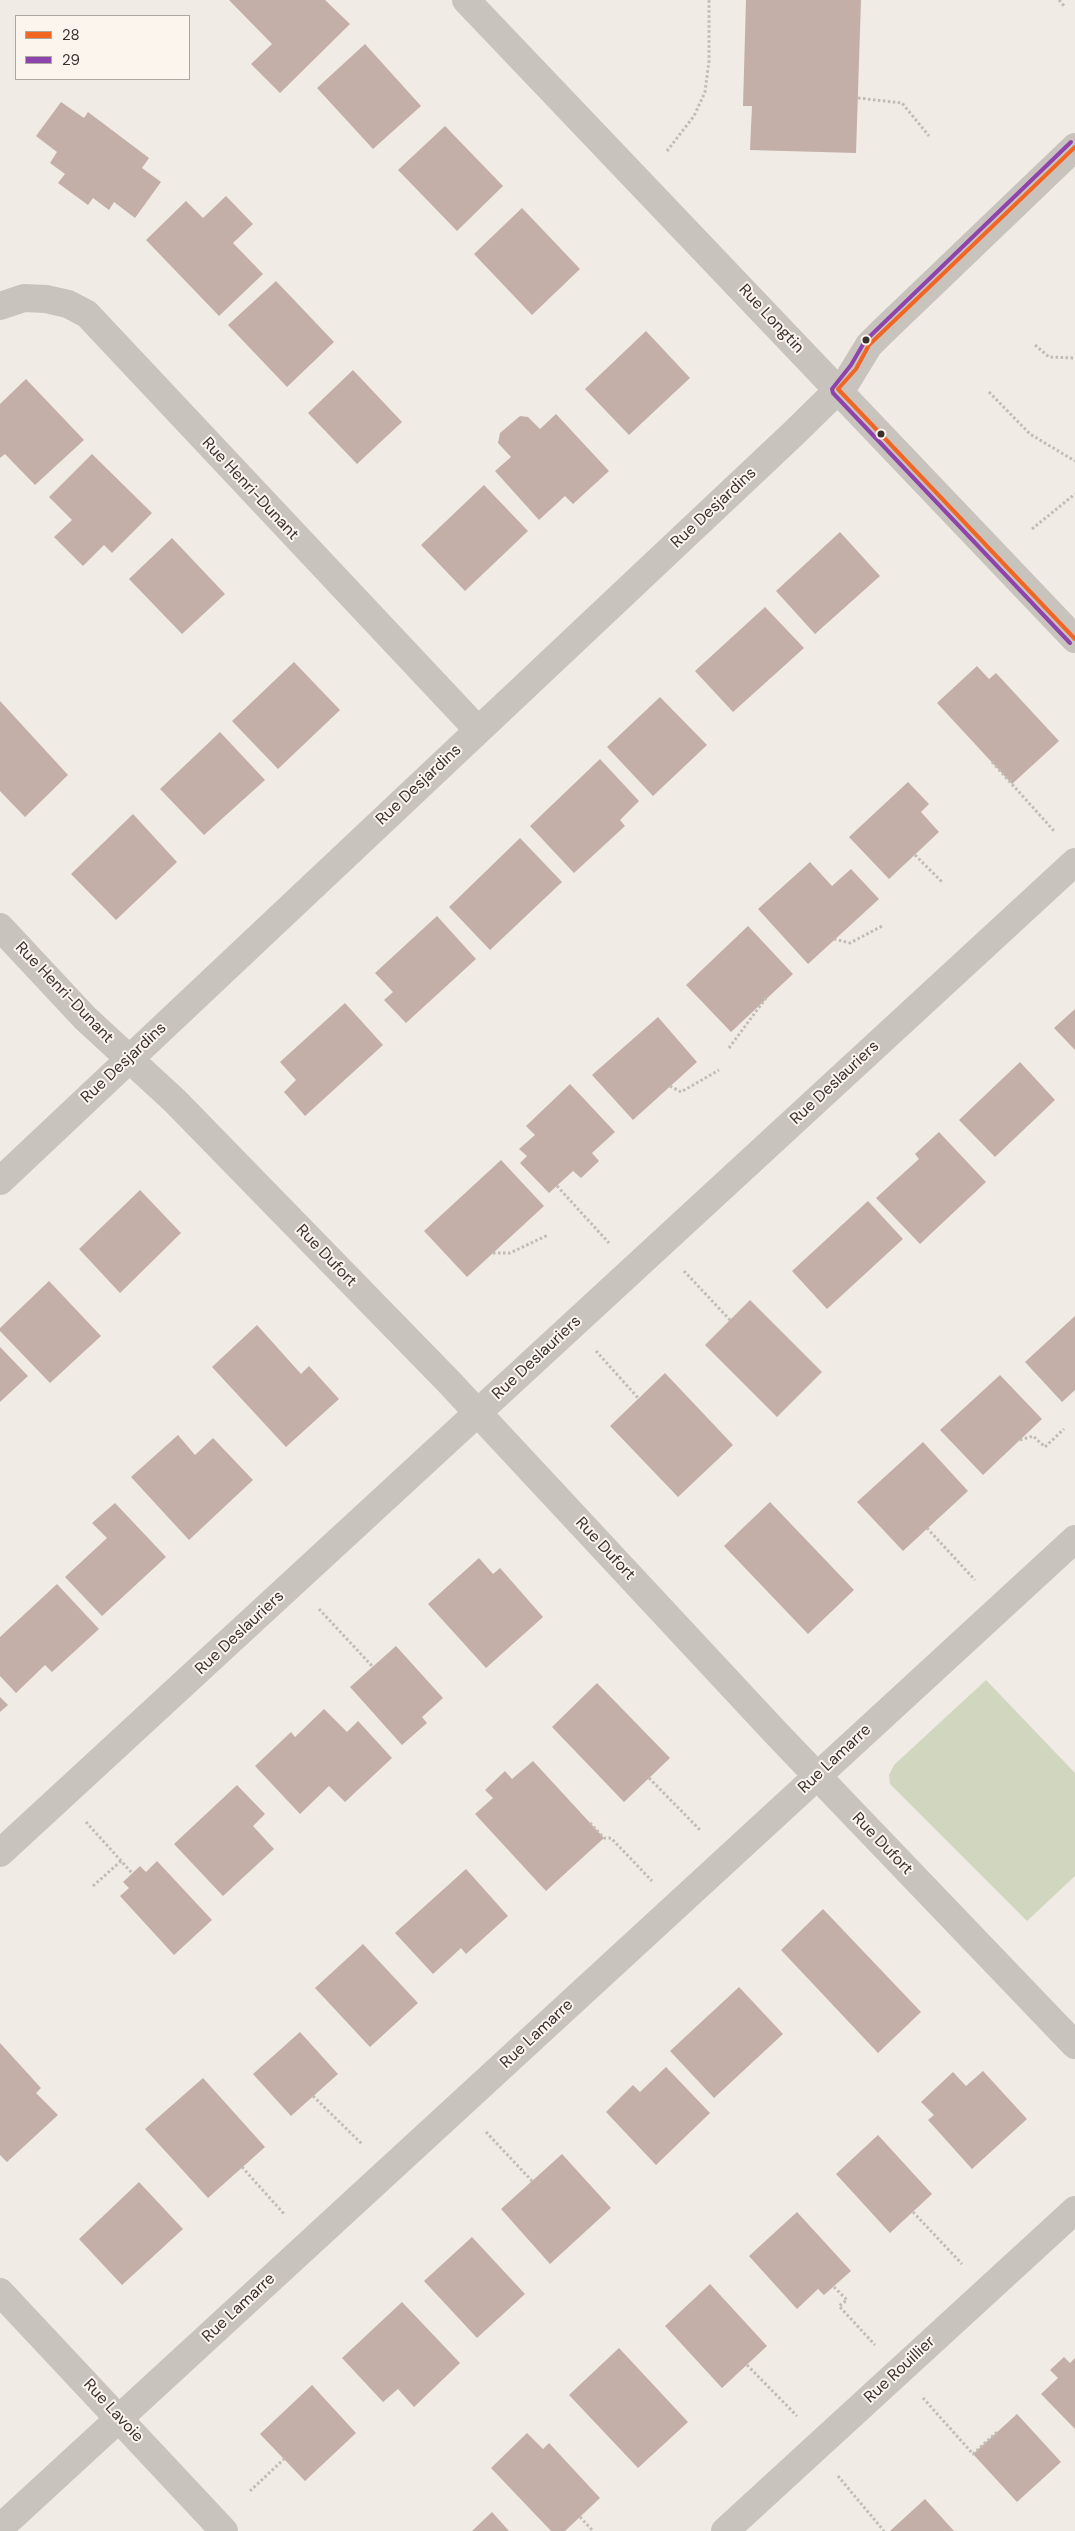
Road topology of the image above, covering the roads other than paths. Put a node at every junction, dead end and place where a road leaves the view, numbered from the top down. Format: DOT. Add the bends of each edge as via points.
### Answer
graph roads {
  1 [pos="466,0"];
  2 [pos="1075,147"];
  3 [pos="0,306"];
  4 [pos="838,389"];
  5 [pos="1075,639"];
  6 [pos="478,730"];
  7 [pos="1075,862"];
  8 [pos="0,927"];
  9 [pos="130,1058"];
  10 [pos="0,1181"];
  11 [pos="478,1414"];
  12 [pos="1075,1539"];
  13 [pos="817,1776"];
  14 [pos="0,1853"];
  15 [pos="1075,2045"];
  16 [pos="1075,2210"];
  17 [pos="0,2292"];
  18 [pos="120,2418"];
  19 [pos="0,2528"];
  20 [pos="224,2531"];
  21 [pos="725,2531"];
  1 -- 4 [label="street, Rue Longtin"];
  2 -- 4 [label="street, Rue Desjardins" via="880,333"];
  3 -- 6 [label="street, Rue Henri-Dunant" via="24,298 46,299 68,304 87,314"];
  4 -- 5 [label="street, Rue Longtin"];
  4 -- 6 [label="street, Rue Desjardins"];
  6 -- 9 [label="street, Rue Desjardins"];
  7 -- 11 [label="street, Rue Deslauriers"];
  8 -- 9 [label="street, Rue Henri-Dunant" via="85,1018"];
  9 -- 10 [label="street, Rue Desjardins"];
  9 -- 11 [label="street, Rue Dufort"];
  11 -- 13 [label="street, Rue Dufort"];
  11 -- 14 [label="street, Rue Deslauriers"];
  12 -- 13 [label="street, Rue Lamarre"];
  13 -- 15 [label="street, Rue Dufort"];
  13 -- 18 [label="street, Rue Lamarre"];
  16 -- 21 [label="street, Rue Rouillier"];
  17 -- 18 [label="street, Rue Lavoie"];
  18 -- 19 [label="street, Rue Lamarre"];
  18 -- 20 [label="street, Rue Lavoie"];
}
